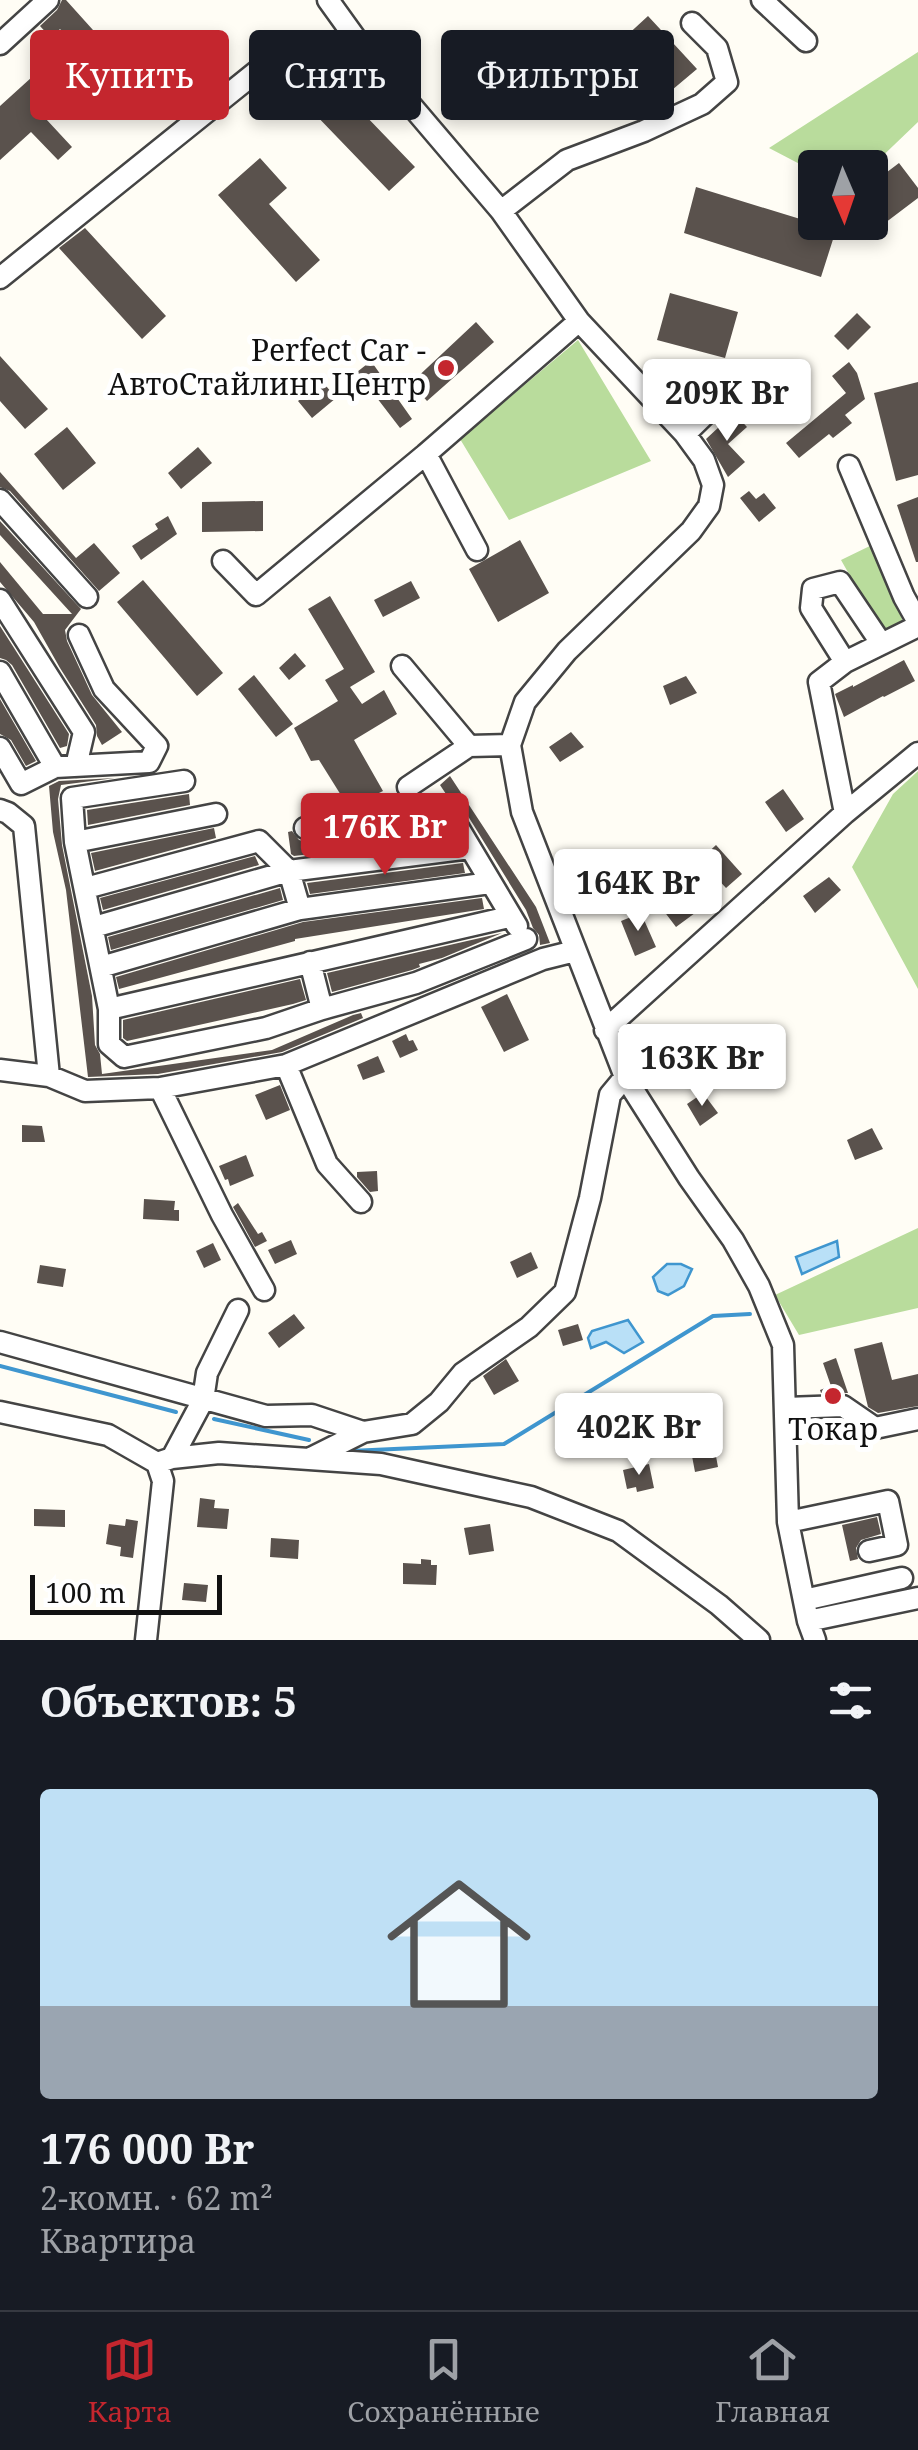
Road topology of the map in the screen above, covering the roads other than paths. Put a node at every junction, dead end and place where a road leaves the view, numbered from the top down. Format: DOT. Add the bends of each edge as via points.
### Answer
graph roads {
  1 [pos="48,0"];
  2 [pos="328,0"];
  3 [pos="762,0"];
  4 [pos="692,23"];
  5 [pos="350,30"];
  6 [pos="806,41"];
  7 [pos="0,44"];
  8 [pos="249,78"];
  9 [pos="421,117"];
  10 [pos="501,211"];
  11 [pos="0,278"];
  12 [pos="580,320"];
  13 [pos="731,388"];
  14 [pos="686,434"];
  15 [pos="426,454"];
  16 [pos="849,466"];
  17 [pos="0,500"];
  18 [pos="477,550"];
  19 [pos="224,560"];
  20 [pos="87,597"];
  21 [pos="0,600"];
  22 [pos="918,624"];
  23 [pos="79,636"];
  24 [pos="882,644"];
  25 [pos="845,662"];
  26 [pos="402,666"];
  27 [pos="0,672"];
  28 [pos="510,745"];
  29 [pos="469,746"];
  30 [pos="0,748"];
  31 [pos="918,753"];
  32 [pos="65,767"];
  33 [pos="184,781"];
  34 [pos="408,788"];
  35 [pos="0,810"];
  36 [pos="845,813"];
  37 [pos="216,814"];
  38 [pos="305,828"];
  39 [pos="75,842"];
  40 [pos="470,848"];
  41 [pos="289,871"];
  42 [pos="490,883"];
  43 [pos="86,888"];
  44 [pos="300,909"];
  45 [pos="509,917"];
  46 [pos="94,927"];
  47 [pos="526,938"];
  48 [pos="575,951"];
  49 [pos="543,959"];
  50 [pos="310,962"];
  51 [pos="101,967"];
  52 [pos="109,1009"];
  53 [pos="322,1009"];
  54 [pos="605,1030"];
  55 [pos="286,1065"];
  56 [pos="0,1070"];
  57 [pos="50,1076"];
  58 [pos="625,1077"];
  59 [pos="160,1088"];
  60 [pos="361,1202"];
  61 [pos="264,1290"];
  62 [pos="238,1310"];
  63 [pos="0,1342"];
  64 [pos="203,1400"];
  65 [pos="786,1408"];
  66 [pos="0,1412"];
  67 [pos="918,1418"];
  68 [pos="364,1432"];
  69 [pos="308,1459"];
  70 [pos="164,1460"];
  71 [pos="788,1522"];
  72 [pos="869,1551"];
  73 [pos="902,1578"];
  74 [pos="918,1598"];
  75 [pos="809,1620"];
  76 [pos="146,1640"];
  77 [pos="759,1640"];
  1 -- 7 [label="street"];
  2 -- 5 [label="street"];
  3 -- 6 [label="street"];
  4 -- 10 [label="street" via="717,48 727,82 702,104 566,160"];
  8 -- 11 [label="street"];
  9 -- 10 [label="street"];
  10 -- 12 [label="street"];
  12 -- 14 [label="street"];
  12 -- 15 [label="street"];
  13 -- 14 [label="street"];
  14 -- 28 [label="street" via="713,485 709,506 525,702"];
  15 -- 18 [label="street"];
  15 -- 19 [label="street" via="256,595"];
  16 -- 22 [label="street"];
  17 -- 20 [label="street"];
  21 -- 32 [label="street" via="84,732"];
  22 -- 24 [label="street"];
  23 -- 32 [label="street" via="104,688 157,746 148,762"];
  24 -- 25 [label="street"];
  24 -- 25 [label="street" via="840,582 813,589 811,608"];
  25 -- 36 [label="street" via="819,682"];
  26 -- 29 [label="street"];
  27 -- 32 [label="street"];
  28 -- 29 [label="street"];
  28 -- 48 [label="street" via="522,812"];
  29 -- 34 [label="street"];
  30 -- 32 [label="street" via="21,784"];
  31 -- 36 [label="street"];
  33 -- 39 [label="street" via="72,798"];
  35 -- 57 [label="street" via="24,826"];
  36 -- 54 [label="street"];
  37 -- 39 [label="street"];
  38 -- 40 [label="street" via="446,808"];
  39 -- 43 [label="street"];
  40 -- 41 [label="street"];
  40 -- 42 [label="street"];
  41 -- 43 [label="street" via="259,841"];
  41 -- 44 [label="street"];
  41 -- 46 [label="street"];
  42 -- 44 [label="street"];
  42 -- 45 [label="street"];
  43 -- 46 [label="street"];
  44 -- 51 [label="street"];
  45 -- 47 [label="street"];
  45 -- 50 [label="street"];
  46 -- 51 [label="street"];
  47 -- 49 [label="street"];
  47 -- 53 [label="street" via="416,983"];
  48 -- 49 [label="street"];
  48 -- 54 [label="street"];
  49 -- 55 [label="street"];
  50 -- 52 [label="street"];
  50 -- 53 [label="street"];
  51 -- 52 [label="street"];
  52 -- 53 [label="street" via="109,1044 124,1057 266,1028"];
  54 -- 58 [label="street"];
  55 -- 59 [label="street"];
  55 -- 60 [label="street" via="326,1164"];
  56 -- 57 [label="street"];
  57 -- 59 [label="street" via="85,1091"];
  58 -- 65 [label="street" via="759,1286 783,1345"];
  58 -- 68 [label="street" via="610,1095 565,1292 529,1327 463,1373 412,1424"];
  59 -- 61 [label="street"];
  62 -- 64 [label="street" via="207,1373"];
  63 -- 64 [label="street"];
  64 -- 68 [label="street" via="266,1416 312,1416"];
  64 -- 70 [label="street"];
  65 -- 67 [label="street" via="843,1406 876,1428"];
  65 -- 71 [label="street"];
  66 -- 70 [label="street" via="108,1435"];
  68 -- 69 [label="street"];
  69 -- 70 [label="street" via="219,1453"];
  69 -- 77 [label="street" via="381,1464 530,1497 618,1531"];
  70 -- 76 [label="street"];
  71 -- 72 [label="street" via="888,1502 897,1545"];
  71 -- 75 [label="street"];
  73 -- 75 [label="street"];
  74 -- 75 [label="street"];
}
